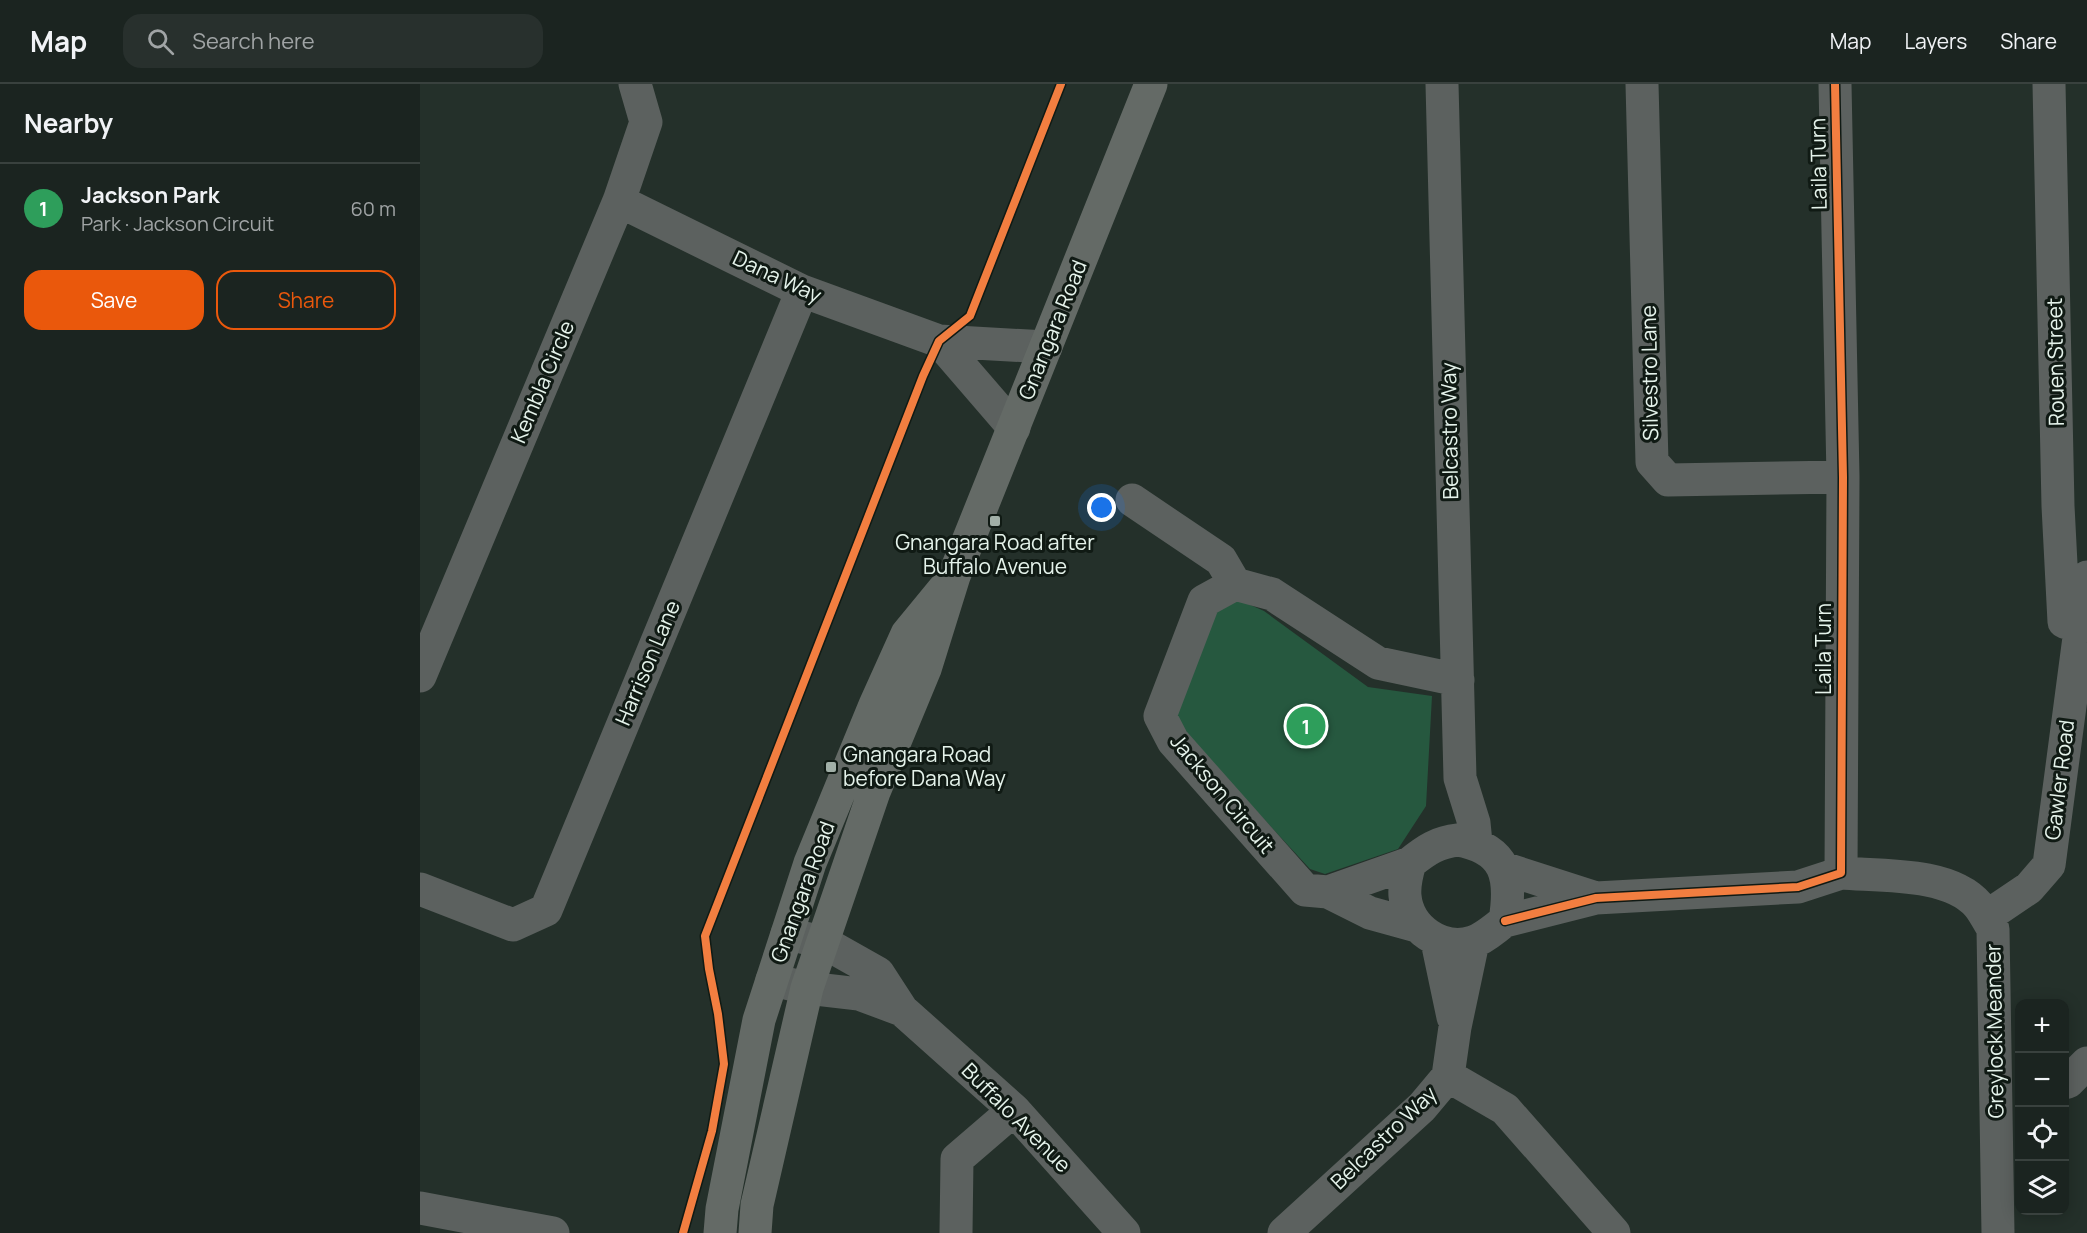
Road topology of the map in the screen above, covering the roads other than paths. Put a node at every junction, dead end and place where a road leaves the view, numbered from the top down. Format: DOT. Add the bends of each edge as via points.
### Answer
graph roads {
  1 [pos="635,84"];
  2 [pos="1151,84"];
  3 [pos="1442,84"];
  4 [pos="1642,84"];
  5 [pos="1835,84"];
  6 [pos="2049,84"];
  7 [pos="619,201"];
  8 [pos="802,291"];
  9 [pos="939,341"];
  10 [pos="1046,347"];
  11 [pos="1014,428"];
  12 [pos="1843,477"];
  13 [pos="1132,500"];
  14 [pos="954,576"];
  15 [pos="2087,577"];
  16 [pos="1234,584"];
  17 [pos="2080,627"];
  18 [pos="420,676"];
  19 [pos="1458,680"];
  20 [pos="1460,778"];
  21 [pos="1441,842"];
  22 [pos="1476,843"];
  23 [pos="1410,863"];
  24 [pos="1503,868"];
  25 [pos="1841,873"];
  26 [pos="420,889"];
  27 [pos="1328,892"];
  28 [pos="1596,898"];
  29 [pos="1986,917"];
  30 [pos="1505,921"];
  31 [pos="1427,933"];
  32 [pos="787,934"];
  33 [pos="823,942"];
  34 [pos="1473,942"];
  35 [pos="772,980"];
  36 [pos="807,988"];
  37 [pos="902,1010"];
  38 [pos="1455,1027"];
  39 [pos="2087,1063"];
  40 [pos="1448,1076"];
  41 [pos="2069,1081"];
  42 [pos="2008,1091"];
  43 [pos="1014,1110"];
  44 [pos="420,1208"];
  45 [pos="553,1233"];
  46 [pos="720,1233"];
  47 [pos="755,1233"];
  48 [pos="956,1233"];
  49 [pos="1124,1233"];
  50 [pos="1284,1233"];
  51 [pos="1614,1233"];
  52 [pos="1998,1233"];
  1 -- 7 [label="street, Kembla Circle" via="646,122"];
  2 -- 10 [label="main road, Gnangara Road"];
  3 -- 19 [label="street, Belcastro Way"];
  4 -- 12 [label="street, Silvestro Lane" via="1652,462 1668,480"];
  5 -- 12 [label="street, Laila Turn"];
  6 -- 17 [label="street, Rouen Street" via="2064,622"];
  7 -- 8 [label="street, Dana Way"];
  7 -- 18 [label="street, Kembla Circle"];
  8 -- 9 [label="street, Dana Way"];
  8 -- 26 [label="street, Harrison Lane" via="546,910 513,925"];
  9 -- 10 [label="street, Dana Way"];
  9 -- 11 [label="street, Dana Way"];
  10 -- 11 [label="main road, Gnangara Road"];
  11 -- 14 [label="main road, Gnangara Road"];
  12 -- 25 [label="street, Laila Turn"];
  13 -- 16 [label="street" via="1221,560"];
  14 -- 32 [label="main road, Gnangara Road" via="907,634 810,863"];
  14 -- 33 [label="main road, Gnangara Road" via="925,669 874,792"];
  15 -- 17 [label="street, Gawler Road"];
  16 -- 19 [label="street" via="1272,594 1378,663"];
  16 -- 27 [label="street, Jackson Circuit" via="1204,601 1160,717 1173,741 1305,890"];
  17 -- 29 [label="street, Gawler Road" via="2049,865 2029,888"];
  19 -- 20 [label="street, Belcastro Way"];
  20 -- 21 [label="street, Belcastro Way"];
  20 -- 22 [label="street, Belcastro Way"];
  21 -- 22 [label="street"];
  21 -- 23 [label="street"];
  22 -- 24 [label="street" via="1492,853"];
  23 -- 27 [label="street"];
  23 -- 31 [label="street" via="1404,895 1409,914"];
  24 -- 28 [label="street"];
  24 -- 30 [label="street" via="1509,886"];
  25 -- 28 [label="street" via="1798,887"];
  25 -- 29 [label="street, Greylock Meander" via="1916,878 1955,887 1978,904"];
  27 -- 31 [label="street, Jackson Circuit" via="1370,913"];
  28 -- 30 [label="street"];
  29 -- 42 [label="street, Greylock Meander" via="1993,929"];
  30 -- 34 [label="street"];
  31 -- 34 [label="street" via="1456,945"];
  31 -- 38 [label="street, Belcastro Way"];
  32 -- 33 [label="street, Buffalo Avenue"];
  32 -- 35 [label="main road, Gnangara Road"];
  33 -- 36 [label="main road, Gnangara Road"];
  33 -- 37 [label="street, Buffalo Avenue" via="878,974"];
  34 -- 38 [label="street, Belcastro Way"];
  35 -- 36 [label="street, Buffalo Avenue"];
  35 -- 46 [label="main road, Gnangara Road" via="759,1020"];
  36 -- 37 [label="street, Buffalo Avenue" via="859,994"];
  36 -- 47 [label="main road, Gnangara Road" via="757,1205"];
  37 -- 43 [label="street, Buffalo Avenue"];
  38 -- 40 [label="street, Belcastro Way"];
  39 -- 41 [label="street"];
  40 -- 50 [label="street, Belcastro Way" via="1422,1107"];
  40 -- 51 [label="street" via="1505,1109"];
  42 -- 52 [label="street, Greylock Meander"];
  43 -- 48 [label="street" via="957,1159"];
  43 -- 49 [label="street, Buffalo Avenue"];
  44 -- 45 [label="street"];
}
